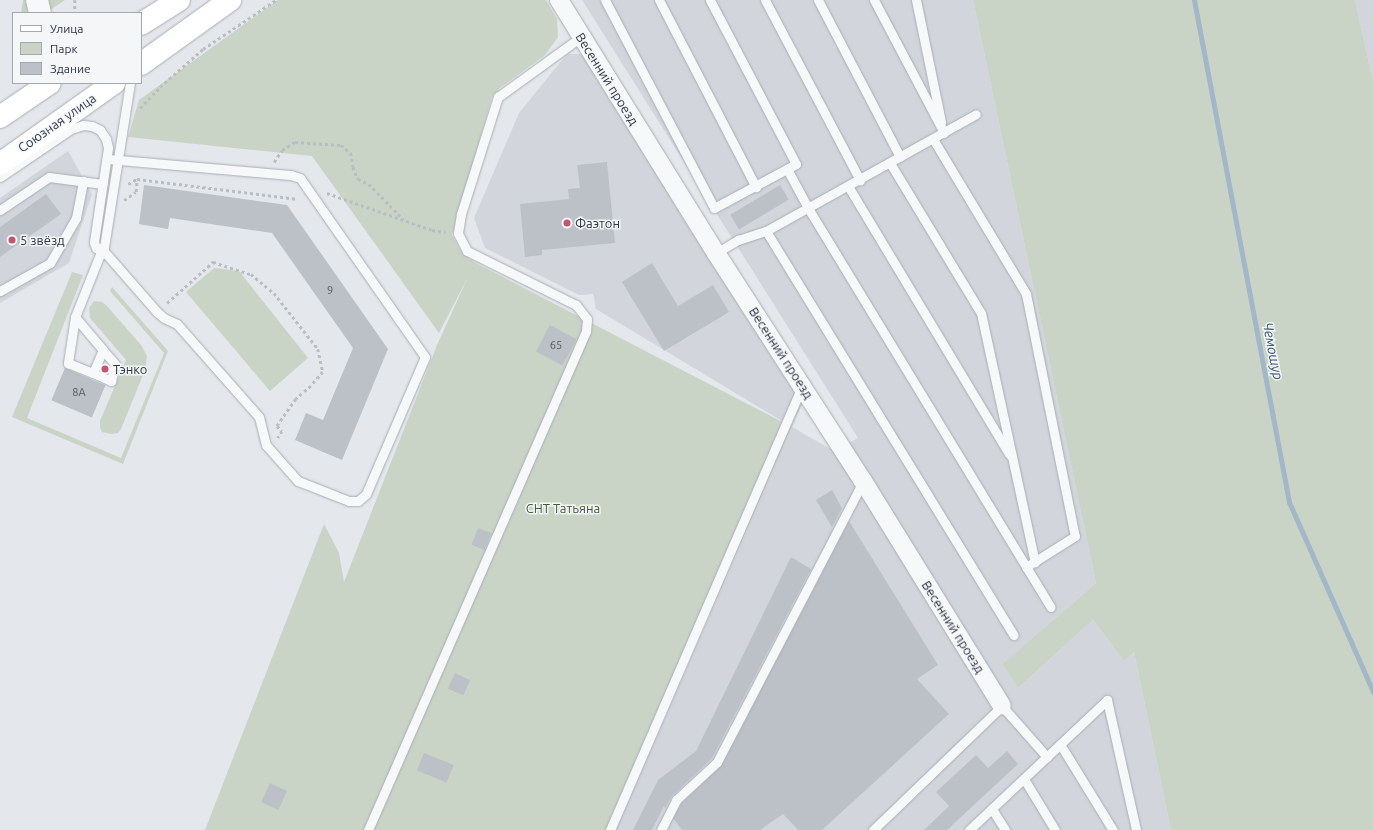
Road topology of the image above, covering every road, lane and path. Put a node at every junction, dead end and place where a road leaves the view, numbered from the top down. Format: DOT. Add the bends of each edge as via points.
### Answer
graph roads {
  1 [pos="37,0"];
  2 [pos="75,0"];
  3 [pos="179,0"];
  4 [pos="230,0"];
  5 [pos="276,0"];
  6 [pos="559,0"];
  7 [pos="605,0"];
  8 [pos="659,0"];
  9 [pos="710,0"];
  10 [pos="765,0"];
  11 [pos="818,0"];
  12 [pos="874,0"];
  13 [pos="916,0"];
  14 [pos="40,12"];
  15 [pos="75,12"];
  16 [pos="142,23"];
  17 [pos="581,37"];
  18 [pos="142,63"];
  19 [pos="49,84"];
  20 [pos="113,84"];
  21 [pos="130,84"];
  22 [pos="138,111"];
  23 [pos="976,114"];
  24 [pos="0,117"];
  25 [pos="944,133"];
  26 [pos="933,139"];
  27 [pos="900,157"];
  28 [pos="107,159"];
  29 [pos="118,160"];
  30 [pos="890,163"];
  31 [pos="0,164"];
  32 [pos="787,169"];
  33 [pos="267,173"];
  34 [pos="0,177"];
  35 [pos="137,179"];
  36 [pos="860,180"];
  37 [pos="83,181"];
  38 [pos="103,184"];
  39 [pos="307,186"];
  40 [pos="756,186"];
  41 [pos="848,186"];
  42 [pos="136,192"];
  43 [pos="302,201"];
  44 [pos="122,207"];
  45 [pos="808,208"];
  46 [pos="0,210"];
  47 [pos="404,220"];
  48 [pos="766,232"];
  49 [pos="458,233"];
  50 [pos="102,249"];
  51 [pos="716,253"];
  52 [pos="0,291"];
  53 [pos="160,299"];
  54 [pos="75,317"];
  55 [pos="103,350"];
  56 [pos="92,373"];
  57 [pos="802,386"];
  58 [pos="277,426"];
  59 [pos="271,446"];
  60 [pos="1013,461"];
  61 [pos="863,481"];
  62 [pos="1035,562"];
  63 [pos="1026,567"];
  64 [pos="1051,607"];
  65 [pos="1014,635"];
  66 [pos="1002,706"];
  67 [pos="1060,744"];
  68 [pos="1047,757"];
  69 [pos="1024,779"];
  70 [pos="992,809"];
  71 [pos="368,830"];
  72 [pos="610,830"];
  73 [pos="661,830"];
  74 [pos="873,830"];
  75 [pos="968,830"];
  76 [pos="1005,830"];
  77 [pos="1056,830"];
  78 [pos="1113,830"];
  79 [pos="1136,830"];
  1 -- 14 [label="street"];
  2 -- 15 [label="path"];
  3 -- 16 [label="main road"];
  4 -- 18 [label="main road"];
  5 -- 22 [label="path" via="203,49 160,87"];
  6 -- 17 [label="street, Весенний проезд"];
  7 -- 40 [label="lane" via="714,208"];
  8 -- 40 [label="lane"];
  9 -- 32 [label="lane" via="796,164"];
  10 -- 36 [label="lane"];
  11 -- 27 [label="lane"];
  12 -- 25 [label="lane"];
  13 -- 25 [label="lane"];
  17 -- 49 [label="lane" via="498,97 461,214"];
  17 -- 51 [label="street, Весенний проезд"];
  19 -- 24 [label="main road"];
  20 -- 31 [label="main road, Союзная улица"];
  21 -- 29 [label="lane"];
  23 -- 25 [label="lane"];
  25 -- 26 [label="lane"];
  26 -- 27 [label="lane"];
  26 -- 62 [label="lane" via="1026,294 1075,536"];
  27 -- 30 [label="lane"];
  28 -- 29 [label="lane"];
  28 -- 34 [label="lane" via="106,138 100,130 82,125 71,129"];
  28 -- 38 [label="lane"];
  29 -- 33 [label="lane"];
  29 -- 50 [label="lane" via="106,244"];
  30 -- 36 [label="lane"];
  30 -- 60 [label="lane" via="981,313"];
  32 -- 40 [label="lane"];
  32 -- 45 [label="lane"];
  33 -- 39 [label="lane" via="291,175 300,178"];
  33 -- 47 [label="path" via="282,150 295,142 341,145 351,153 352,168 358,179 369,184"];
  35 -- 43 [label="path" via="296,198"];
  36 -- 41 [label="lane"];
  37 -- 38 [label="lane"];
  37 -- 46 [label="lane" via="49,177"];
  37 -- 52 [label="lane" via="76,218 50,263"];
  38 -- 50 [label="lane" via="94,242 96,248"];
  39 -- 47 [label="path"];
  39 -- 59 [label="lane" via="425,357 366,494 358,501 349,501 298,480"];
  41 -- 45 [label="lane"];
  41 -- 60 [label="lane"];
  42 -- 44 [label="path" via="122,201"];
  45 -- 48 [label="lane"];
  45 -- 63 [label="lane"];
  47 -- 49 [label="path" via="432,230"];
  48 -- 51 [label="lane" via="738,240"];
  48 -- 65 [label="lane"];
  49 -- 71 [label="lane" via="467,251 576,305 587,319 586,331"];
  50 -- 54 [label="lane"];
  50 -- 59 [label="lane" via="157,312 177,324 259,417"];
  51 -- 57 [label="street, Весенний проезд"];
  53 -- 58 [label="path" via="166,304 213,262 251,274 274,294 318,349 322,372 296,399"];
  54 -- 55 [label="lane"];
  54 -- 56 [label="lane" via="68,363"];
  55 -- 56 [label="lane"];
  55 -- 56 [label="lane" via="116,364 111,381"];
  57 -- 61 [label="street, Весенний проезд"];
  57 -- 72 [label="lane"];
  58 -- 59 [label="path"];
  58 -- 59 [label="path" via="282,431"];
  60 -- 62 [label="lane"];
  61 -- 66 [label="street, Весенний проезд"];
  61 -- 73 [label="lane" via="717,762 676,800"];
  62 -- 63 [label="lane"];
  63 -- 64 [label="lane"];
  66 -- 68 [label="lane"];
  66 -- 74 [label="lane"];
  67 -- 68 [label="lane"];
  67 -- 78 [label="lane"];
  67 -- 79 [label="lane" via="1107,700"];
  68 -- 69 [label="lane"];
  69 -- 70 [label="lane"];
  69 -- 77 [label="lane"];
  70 -- 75 [label="lane"];
  70 -- 76 [label="lane"];
}
